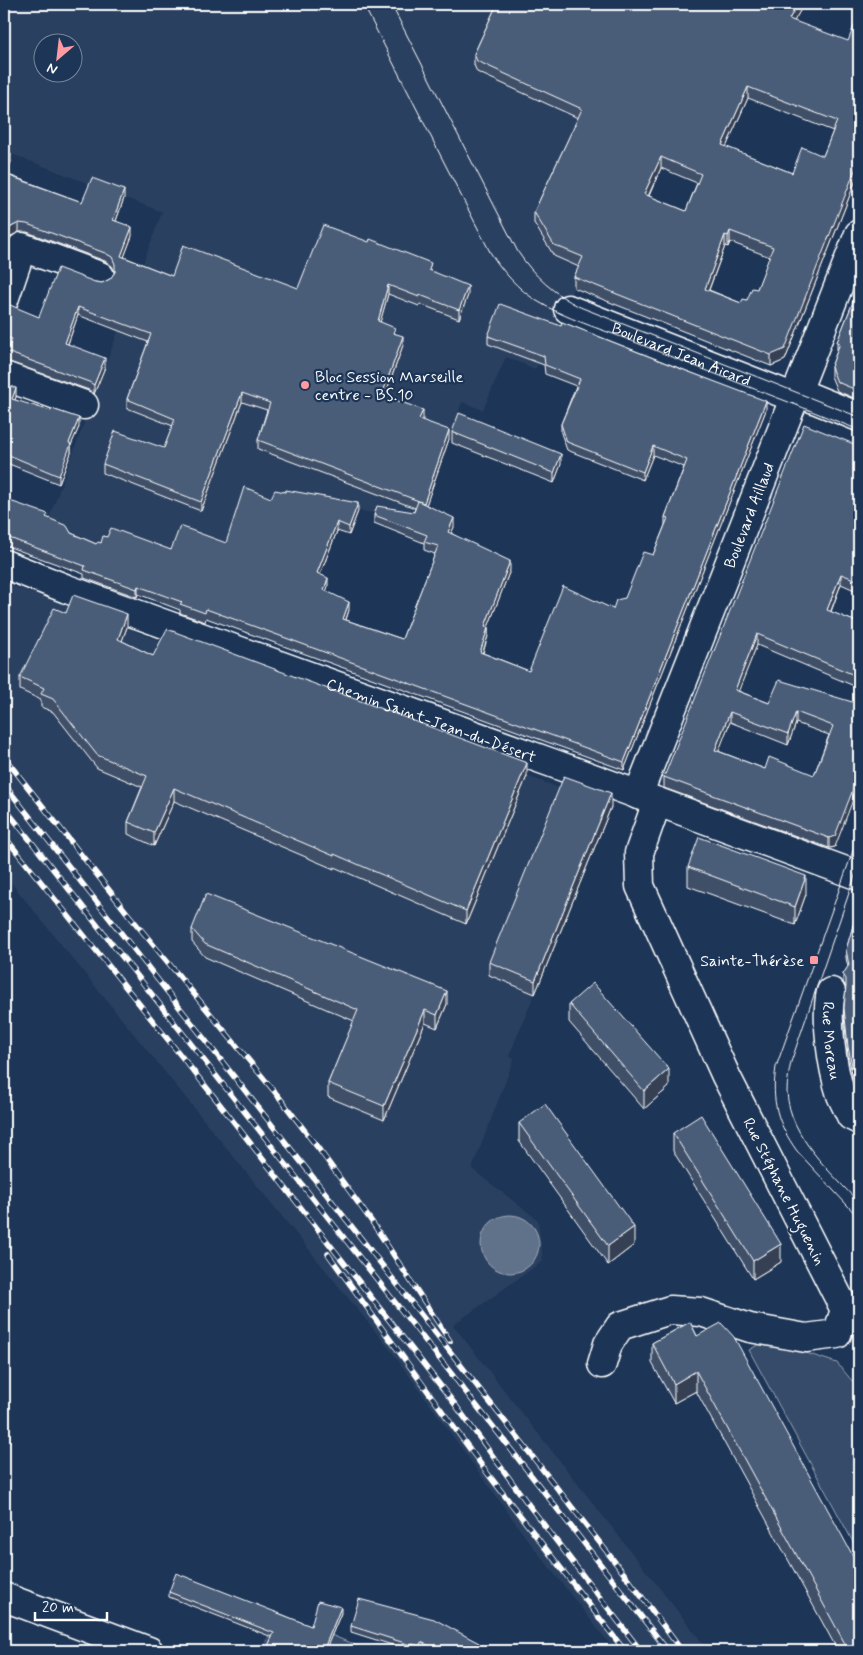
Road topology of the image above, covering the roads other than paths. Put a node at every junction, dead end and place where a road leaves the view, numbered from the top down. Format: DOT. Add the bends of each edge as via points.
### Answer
graph roads {
  1 [pos="859,234"];
  2 [pos="100,276"];
  3 [pos="4,300"];
  4 [pos="568,309"];
  5 [pos="4,376"];
  6 [pos="796,395"];
  7 [pos="84,405"];
  8 [pos="859,417"];
  9 [pos="4,564"];
  10 [pos="648,799"];
  11 [pos="858,872"];
  12 [pos="831,992"];
  13 [pos="855,1118"];
  14 [pos="602,1364"];
  15 [pos="4,1597"];
  16 [pos="149,1651"];
  1 -- 6 [label="street, Boulevard Aillaud"];
  2 -- 3 [label="street" via="22,247"];
  4 -- 6 [label="street, Boulevard Jean Aicard"];
  5 -- 7 [label="street"];
  6 -- 8 [label="street, Boulevard Jean Aicard"];
  6 -- 10 [label="street, Boulevard Aillaud"];
  9 -- 10 [label="street, Chemin Saint-Jean-du-Désert"];
  10 -- 11 [label="street, Chemin Saint-Jean-du-Désert"];
  10 -- 14 [label="street, Rue Stéphane Huguenin" via="639,853 640,886 726,1076 845,1310 837,1334 806,1338 750,1328 701,1312 670,1310 620,1326 608,1344"];
  12 -- 13 [label="street, Rue Moreau" via="829,1023 833,1062 841,1095"];
  15 -- 16 [label="street"];
}
